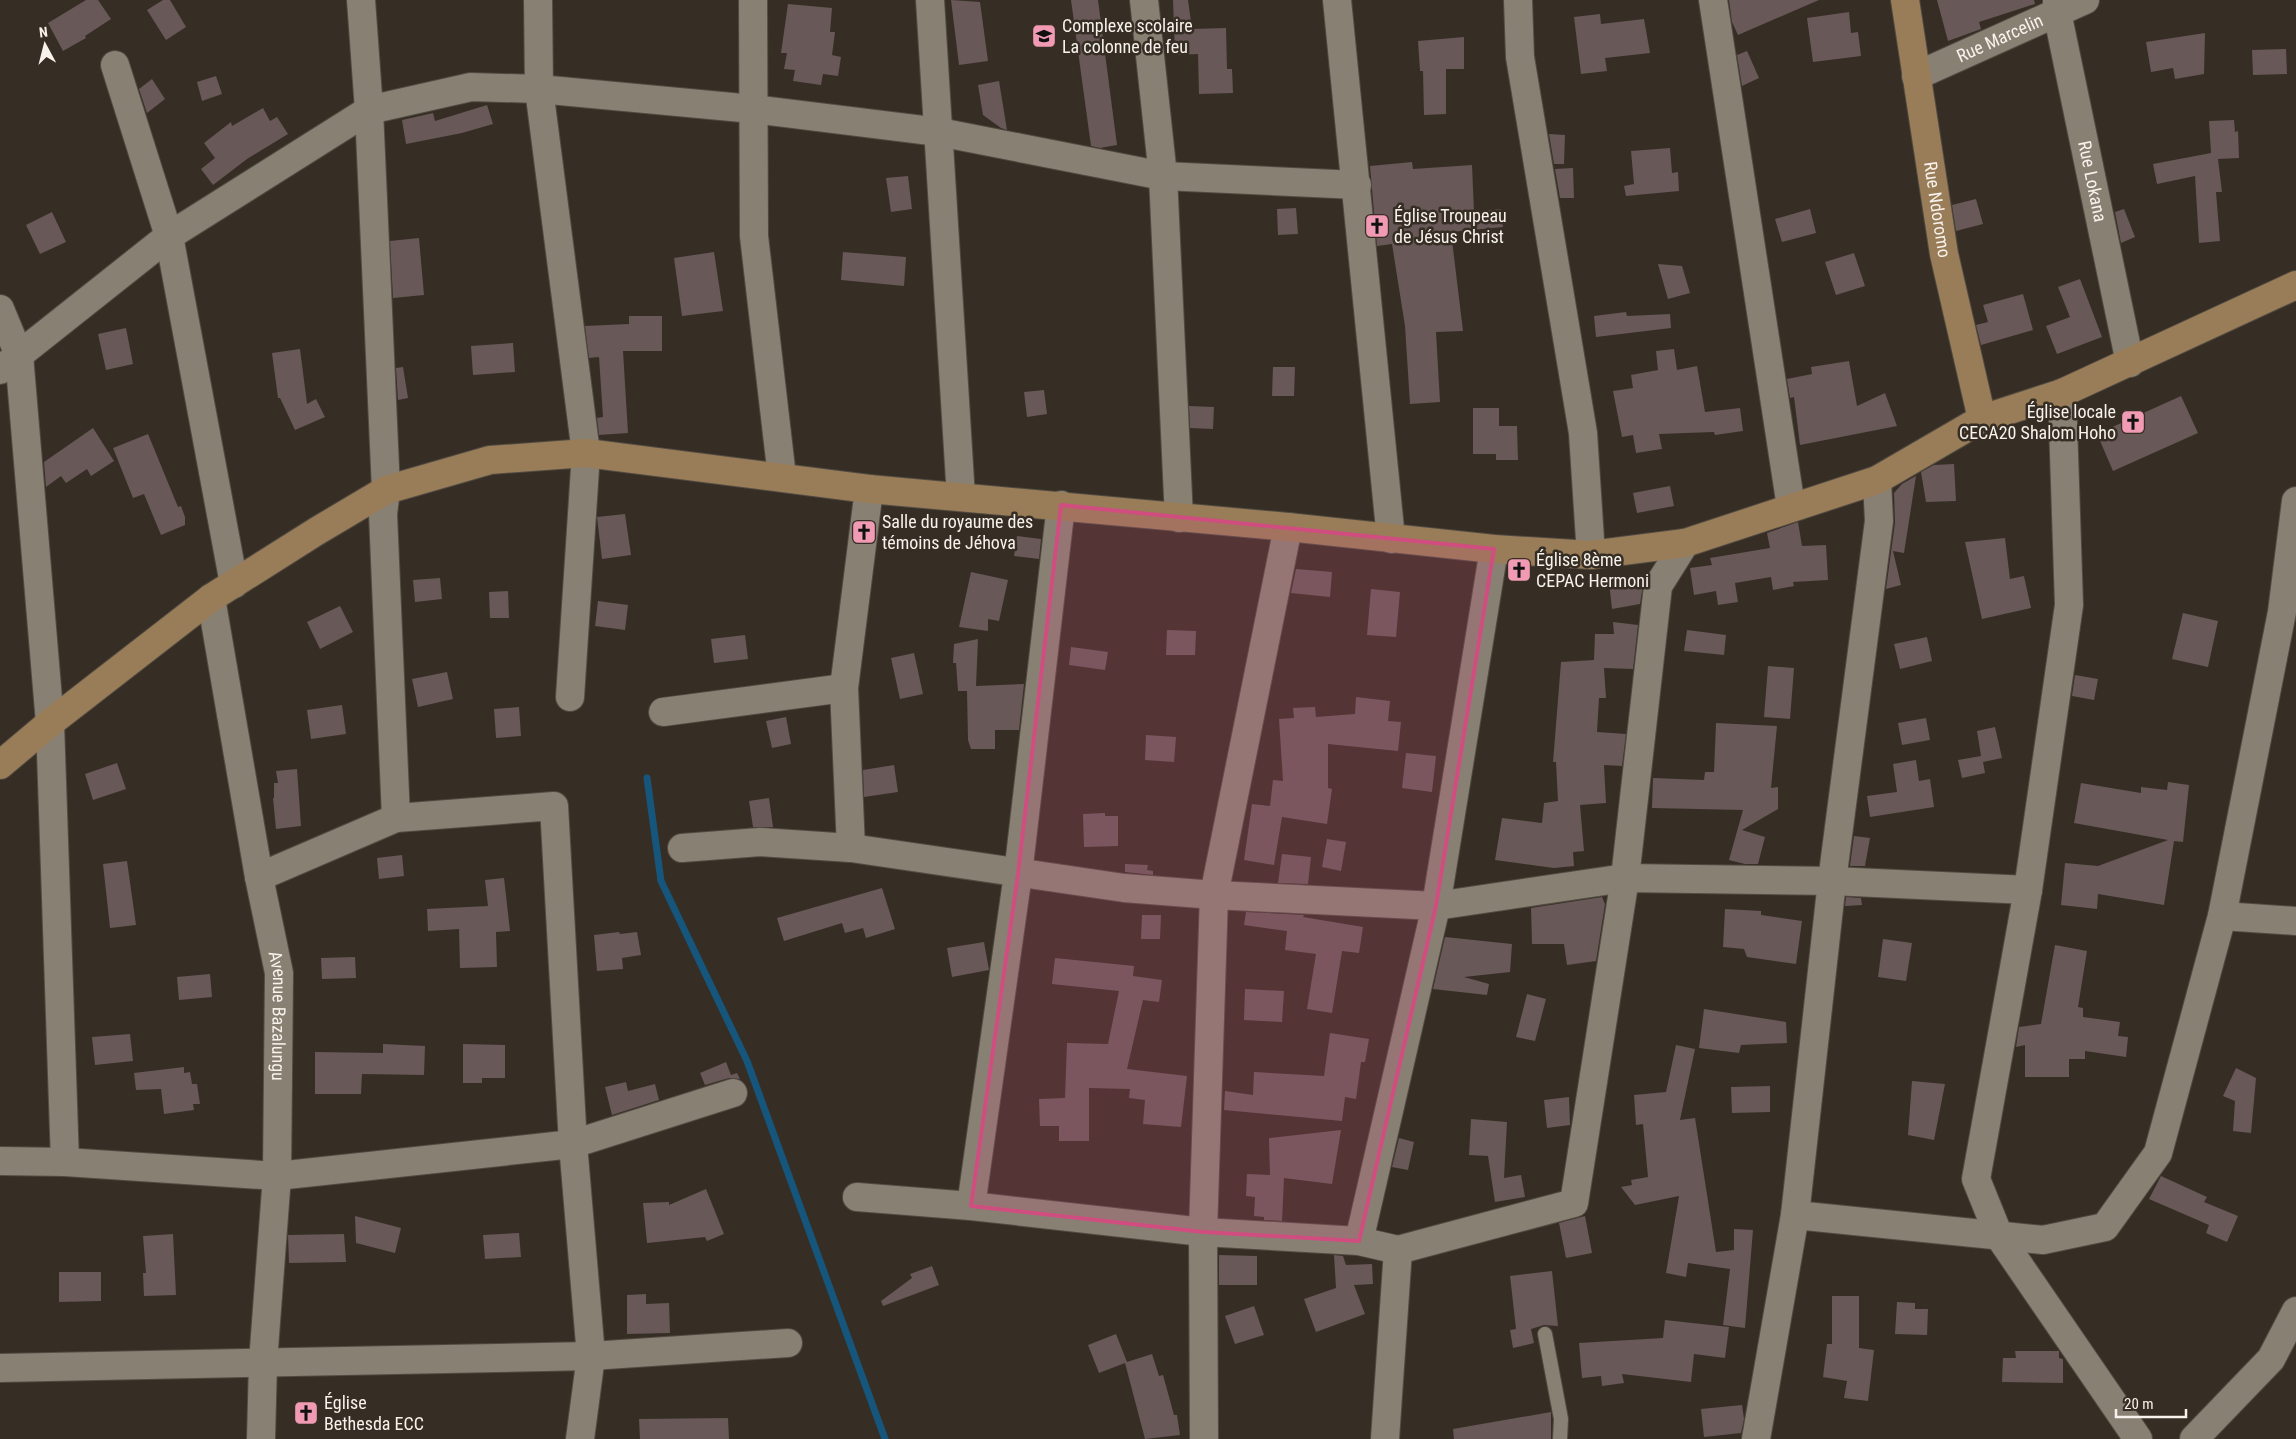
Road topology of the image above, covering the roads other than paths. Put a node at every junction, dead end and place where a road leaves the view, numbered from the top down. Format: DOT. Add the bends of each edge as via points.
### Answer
graph roads {
  1 [pos="361,0"];
  2 [pos="538,0"];
  3 [pos="753,0"];
  4 [pos="930,0"];
  5 [pos="1144,0"];
  6 [pos="1337,0"];
  7 [pos="1518,0"];
  8 [pos="1713,0"];
  9 [pos="1905,0"];
  10 [pos="2086,0"];
  11 [pos="2057,6"];
  12 [pos="115,65"];
  13 [pos="1916,76"];
  14 [pos="539,89"];
  15 [pos="753,109"];
  16 [pos="369,110"];
  17 [pos="940,132"];
  18 [pos="1163,176"];
  19 [pos="1357,185"];
  20 [pos="169,236"];
  21 [pos="2296,285"];
  22 [pos="0,309"];
  23 [pos="2130,362"];
  24 [pos="9,363"];
  25 [pos="2062,393"];
  26 [pos="1982,418"];
  27 [pos="586,453"];
  28 [pos="782,477"];
  29 [pos="1877,480"];
  30 [pos="869,488"];
  31 [pos="386,490"];
  32 [pos="961,497"];
  33 [pos="2296,501"];
  34 [pos="1060,505"];
  35 [pos="1791,507"];
  36 [pos="1179,518"];
  37 [pos="1288,527"];
  38 [pos="1391,539"];
  39 [pos="1685,543"];
  40 [pos="1494,549"];
  41 [pos="1591,555"];
  42 [pos="234,584"];
  43 [pos="211,598"];
  44 [pos="2289,612"];
  45 [pos="844,688"];
  46 [pos="570,697"];
  47 [pos="663,712"];
  48 [pos="50,723"];
  49 [pos="0,765"];
  50 [pos="396,818"];
  51 [pos="682,848"];
  52 [pos="851,848"];
  53 [pos="1018,874"];
  54 [pos="259,877"];
  55 [pos="1624,878"];
  56 [pos="1832,881"];
  57 [pos="2028,890"];
  58 [pos="1214,895"];
  59 [pos="1436,906"];
  60 [pos="2222,916"];
  61 [pos="2296,921"];
  62 [pos="733,1093"];
  63 [pos="572,1144"];
  64 [pos="0,1161"];
  65 [pos="65,1162"];
  66 [pos="277,1176"];
  67 [pos="857,1197"];
  68 [pos="970,1206"];
  69 [pos="1795,1215"];
  70 [pos="1203,1232"];
  71 [pos="2000,1236"];
  72 [pos="1359,1241"];
  73 [pos="1398,1250"];
  74 [pos="2296,1311"];
  75 [pos="1544,1334"];
  76 [pos="788,1343"];
  77 [pos="591,1356"];
  78 [pos="263,1362"];
  79 [pos="0,1368"];
  80 [pos="261,1439"];
  81 [pos="580,1439"];
  82 [pos="1204,1439"];
  83 [pos="1385,1439"];
  84 [pos="1560,1439"];
  85 [pos="1756,1439"];
  86 [pos="2138,1439"];
  87 [pos="2194,1439"];
  1 -- 16 [label="street"];
  2 -- 14 [label="street"];
  3 -- 15 [label="street"];
  4 -- 17 [label="street"];
  5 -- 18 [label="street"];
  6 -- 19 [label="street"];
  7 -- 41 [label="street" via="1520,57 1583,433"];
  8 -- 35 [label="street"];
  9 -- 13 [label="street, Rue Ndoromo"];
  10 -- 11 [label="street, Rue Marcelin"];
  11 -- 13 [label="street, Rue Marcelin"];
  11 -- 23 [label="street, Rue Lokana"];
  12 -- 20 [label="street"];
  13 -- 26 [label="street, Rue Ndoromo" via="1944,254"];
  14 -- 15 [label="street"];
  14 -- 16 [label="street" via="471,87"];
  14 -- 27 [label="street"];
  15 -- 17 [label="street"];
  15 -- 28 [label="street" via="754,236"];
  16 -- 20 [label="street"];
  16 -- 31 [label="street"];
  17 -- 18 [label="street"];
  17 -- 32 [label="street"];
  18 -- 19 [label="street"];
  18 -- 36 [label="street"];
  19 -- 38 [label="street"];
  20 -- 24 [label="street"];
  20 -- 42 [label="street"];
  21 -- 23 [label="street"];
  22 -- 24 [label="street"];
  23 -- 25 [label="street"];
  24 -- 48 [label="street"];
  25 -- 26 [label="street"];
  25 -- 57 [label="street" via="2069,605"];
  26 -- 29 [label="street"];
  27 -- 28 [label="street"];
  27 -- 31 [label="street" via="490,460"];
  27 -- 46 [label="street"];
  28 -- 30 [label="street"];
  29 -- 35 [label="street"];
  29 -- 56 [label="street" via="1880,521"];
  30 -- 32 [label="street"];
  30 -- 45 [label="street"];
  31 -- 42 [label="street"];
  31 -- 50 [label="street" via="383,514"];
  32 -- 34 [label="street"];
  33 -- 44 [label="street"];
  34 -- 36 [label="street"];
  34 -- 53 [label="street"];
  35 -- 39 [label="street"];
  36 -- 37 [label="street"];
  37 -- 38 [label="street"];
  37 -- 58 [label="street"];
  38 -- 40 [label="street"];
  39 -- 41 [label="street"];
  39 -- 55 [label="street" via="1658,586"];
  40 -- 41 [label="street"];
  40 -- 59 [label="street"];
  42 -- 43 [label="street"];
  43 -- 48 [label="street"];
  43 -- 54 [label="street, Avenue Bazalungu"];
  44 -- 60 [label="street"];
  45 -- 47 [label="street"];
  45 -- 52 [label="street"];
  48 -- 49 [label="street"];
  48 -- 65 [label="street"];
  50 -- 54 [label="street"];
  50 -- 63 [label="street" via="554,806"];
  51 -- 52 [label="street" via="760,842"];
  52 -- 53 [label="street"];
  53 -- 58 [label="street" via="1124,888"];
  53 -- 68 [label="street"];
  54 -- 66 [label="street, Avenue Bazalungu" via="279,973"];
  55 -- 56 [label="street"];
  55 -- 59 [label="street"];
  55 -- 73 [label="street" via="1574,1203"];
  56 -- 57 [label="street"];
  56 -- 69 [label="street"];
  57 -- 71 [label="street" via="1976,1179"];
  58 -- 59 [label="street"];
  58 -- 70 [label="street"];
  59 -- 72 [label="street"];
  60 -- 61 [label="street"];
  60 -- 71 [label="street" via="2158,1153 2105,1227 2043,1240"];
  62 -- 63 [label="street"];
  63 -- 66 [label="street"];
  63 -- 77 [label="street"];
  64 -- 65 [label="street"];
  65 -- 66 [label="street"];
  66 -- 78 [label="street, Avenue Bazalungu"];
  67 -- 68 [label="street"];
  68 -- 70 [label="street"];
  69 -- 71 [label="street"];
  69 -- 85 [label="street"];
  70 -- 72 [label="street"];
  70 -- 82 [label="street"];
  71 -- 86 [label="street"];
  72 -- 73 [label="street"];
  73 -- 83 [label="street"];
  74 -- 87 [label="street" via="2271,1359"];
  75 -- 84 [label="lane" via="1561,1419"];
  76 -- 77 [label="street"];
  77 -- 78 [label="street"];
  77 -- 81 [label="street"];
  78 -- 79 [label="street"];
  78 -- 80 [label="street, Avenue Bazalungu"];
}
